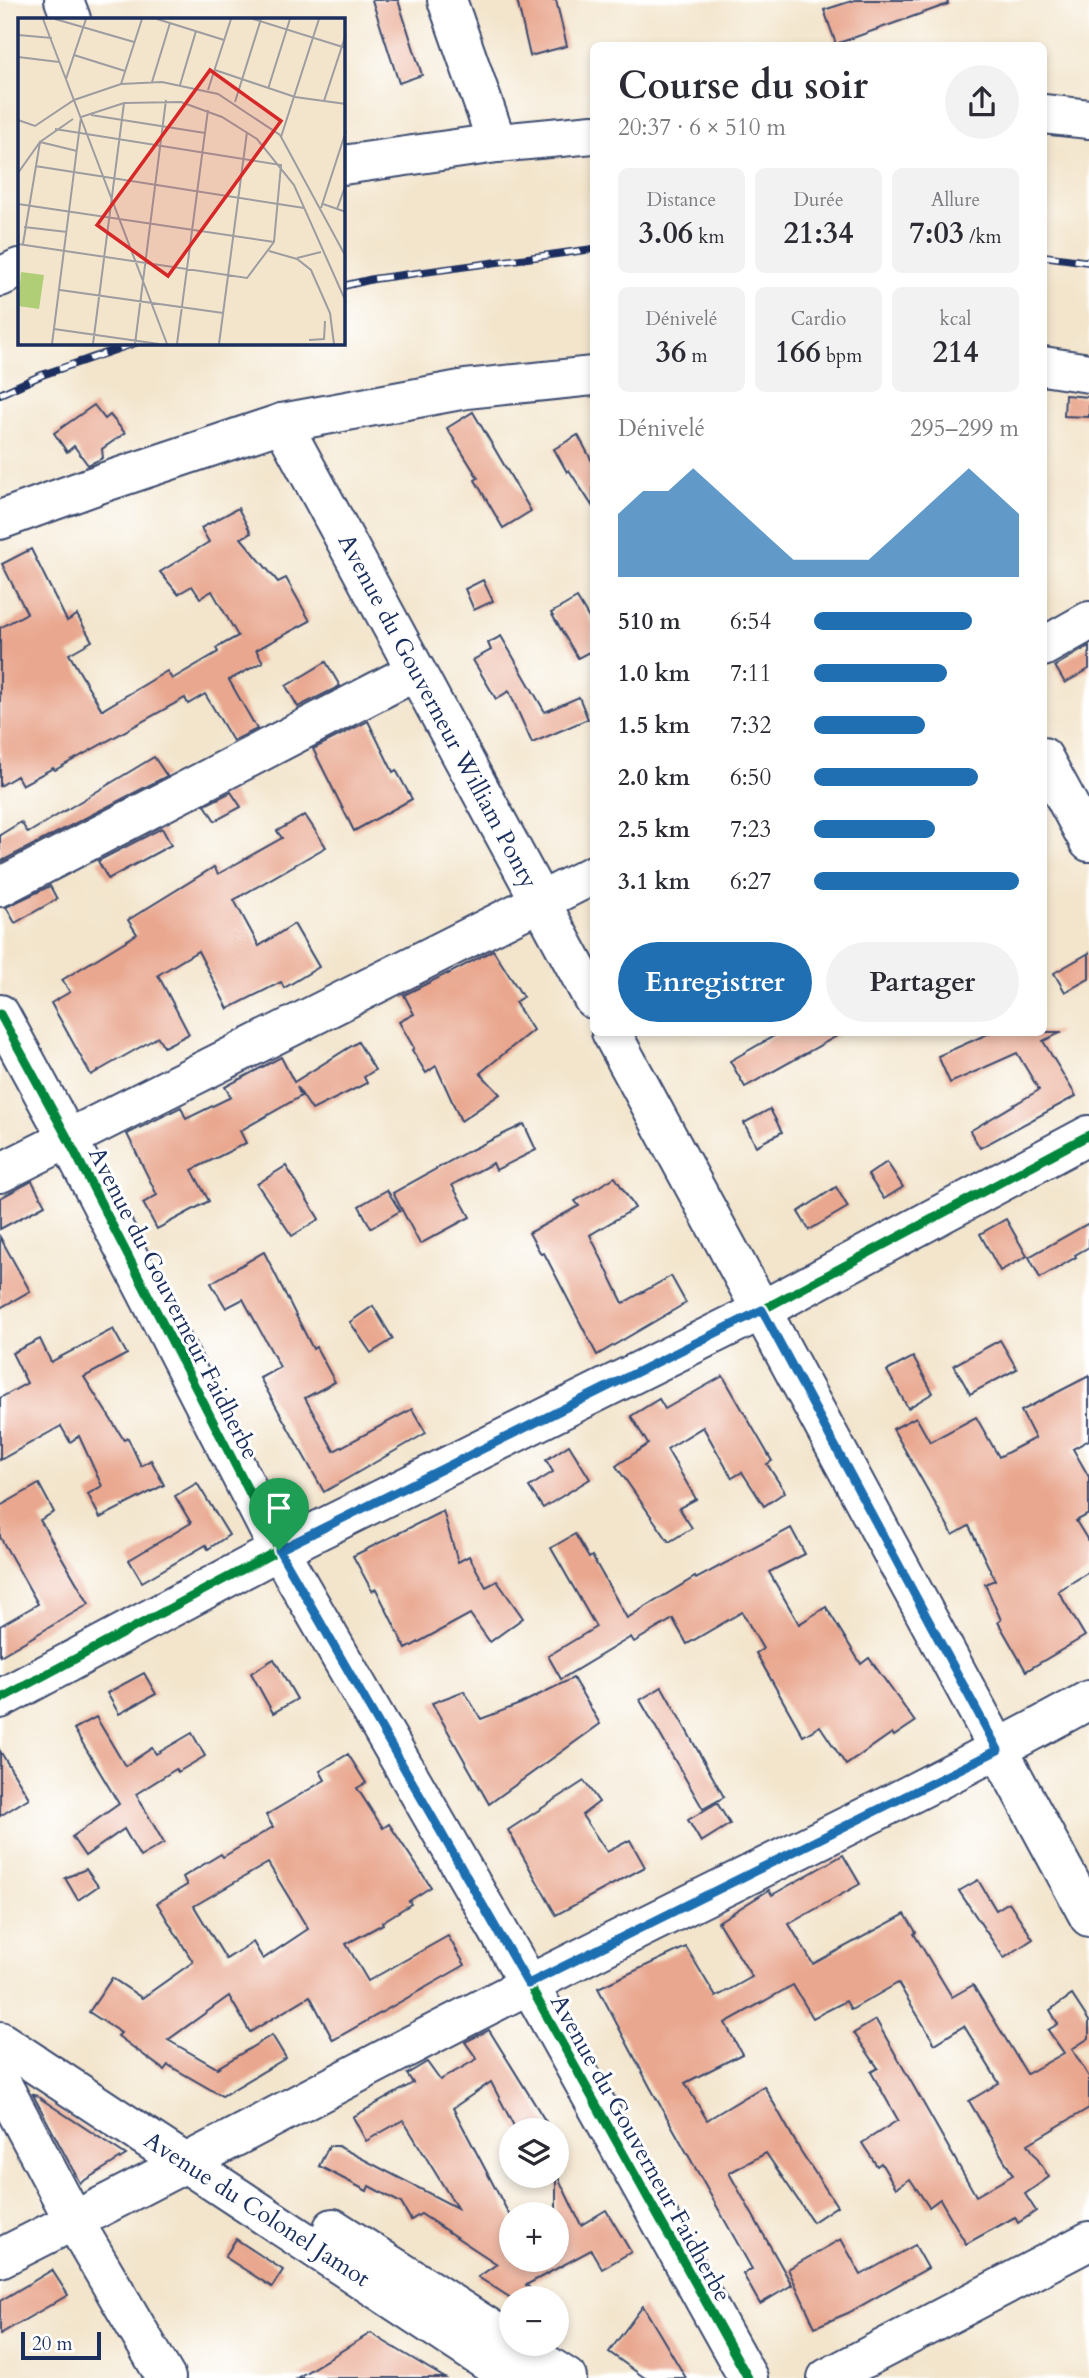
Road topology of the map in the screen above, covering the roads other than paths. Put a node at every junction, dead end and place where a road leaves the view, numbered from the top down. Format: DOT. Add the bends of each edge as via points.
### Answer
graph roads {
  1 [pos="64,0"];
  2 [pos="447,0"];
  3 [pos="71,18"];
  4 [pos="1047,114"];
  5 [pos="1089,119"];
  6 [pos="590,134"];
  7 [pos="497,143"];
  8 [pos="345,165"];
  9 [pos="18,268"];
  10 [pos="0,277"];
  11 [pos="1047,367"];
  12 [pos="1089,373"];
  13 [pos="590,376"];
  14 [pos="282,423"];
  15 [pos="0,520"];
  16 [pos="1089,621"];
  17 [pos="1047,645"];
  18 [pos="416,671"];
  19 [pos="1047,764"];
  20 [pos="1089,842"];
  21 [pos="590,876"];
  22 [pos="0,887"];
  23 [pos="540,901"];
  24 [pos="590,993"];
  25 [pos="0,1014"];
  26 [pos="613,1036"];
  27 [pos="1089,1135"];
  28 [pos="68,1139"];
  29 [pos="0,1173"];
  30 [pos="762,1310"];
  31 [pos="279,1550"];
  32 [pos="0,1699"];
  33 [pos="1089,1700"];
  34 [pos="998,1750"];
  35 [pos="1089,1917"];
  36 [pos="528,1984"];
  37 [pos="0,2013"];
  38 [pos="0,2041"];
  39 [pos="0,2080"];
  40 [pos="200,2157"];
  41 [pos="74,2221"];
  42 [pos="1089,2241"];
  43 [pos="0,2258"];
  44 [pos="499,2335"];
  45 [pos="532,2356"];
  46 [pos="166,2378"];
  47 [pos="512,2378"];
  48 [pos="567,2378"];
  49 [pos="748,2378"];
  50 [pos="827,2378"];
  1 -- 3 [label="street"];
  2 -- 7 [label="street"];
  4 -- 5 [label="street"];
  6 -- 7 [label="street"];
  7 -- 8 [label="street"];
  9 -- 10 [label="street"];
  11 -- 12 [label="street"];
  13 -- 14 [label="street" via="466,390"];
  14 -- 15 [label="street"];
  14 -- 18 [label="street, Avenue du Gouverneur William Ponty"];
  16 -- 17 [label="street"];
  18 -- 22 [label="street"];
  18 -- 23 [label="street, Avenue du Gouverneur William Ponty"];
  19 -- 20 [label="street"];
  21 -- 23 [label="street"];
  23 -- 24 [label="street, Avenue du Gouverneur William Ponty"];
  23 -- 28 [label="street"];
  25 -- 28 [label="street, Avenue du Gouverneur Faidherbe"];
  26 -- 30 [label="street"];
  27 -- 30 [label="street"];
  28 -- 29 [label="street"];
  28 -- 31 [label="street, Avenue du Gouverneur Faidherbe"];
  30 -- 31 [label="street"];
  30 -- 34 [label="street"];
  31 -- 32 [label="street"];
  31 -- 36 [label="street, Avenue du Gouverneur Faidherbe"];
  33 -- 34 [label="street"];
  34 -- 35 [label="street"];
  34 -- 36 [label="street"];
  36 -- 40 [label="street"];
  36 -- 49 [label="street, Avenue du Gouverneur Faidherbe"];
  37 -- 40 [label="street, Avenue du Colonel Jamot"];
  38 -- 40 [label="street, Avenue du Colonel Jamot"];
  39 -- 41 [label="street"];
  40 -- 41 [label="street"];
  40 -- 44 [label="street, Avenue du Colonel Jamot"];
  40 -- 47 [label="street, Avenue du Colonel Jamot"];
  41 -- 43 [label="street"];
  41 -- 46 [label="street"];
  42 -- 50 [label="street"];
  45 -- 48 [label="street, Avenue du Colonel Jamot"];
}
